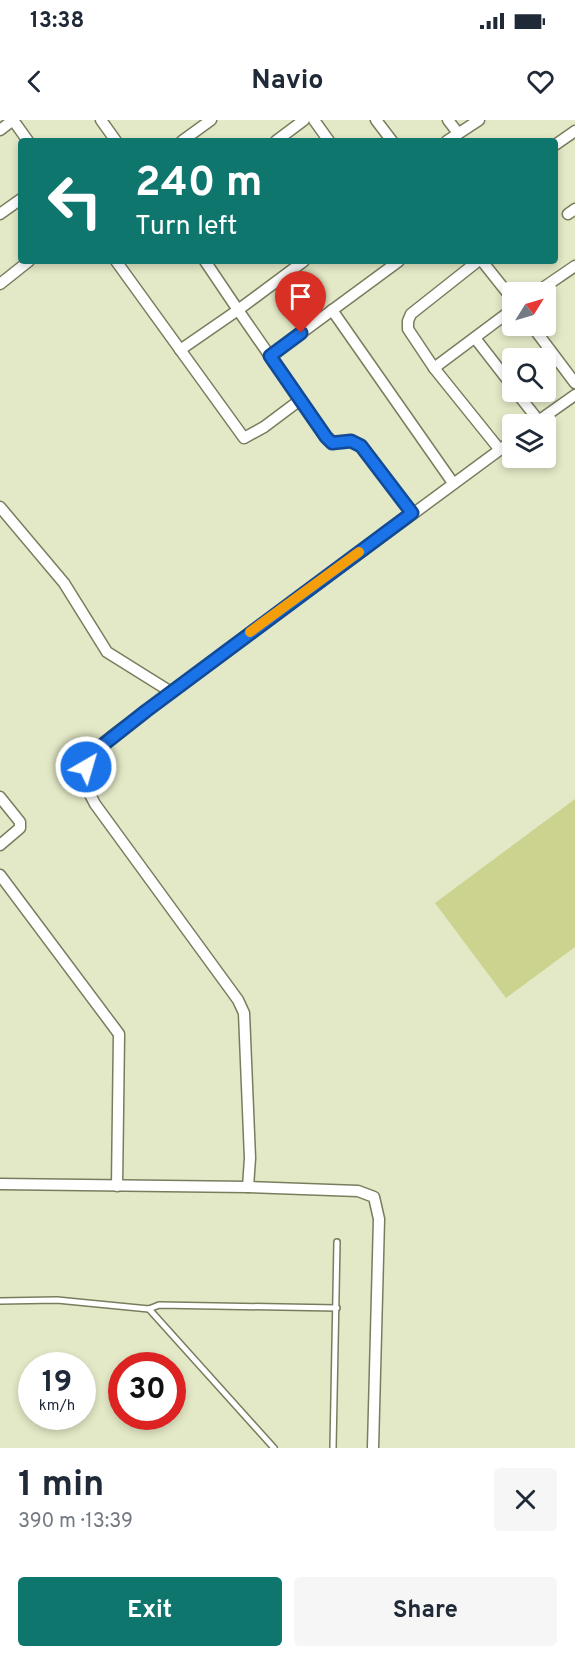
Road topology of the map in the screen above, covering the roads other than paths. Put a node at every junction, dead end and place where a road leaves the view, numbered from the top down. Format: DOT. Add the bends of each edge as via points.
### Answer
graph roads {
  1 [pos="13,120"];
  2 [pos="211,120"];
  3 [pos="304,120"];
  4 [pos="314,120"];
  5 [pos="376,120"];
  6 [pos="448,120"];
  7 [pos="479,120"];
  8 [pos="103,121"];
  9 [pos="0,130"];
  10 [pos="575,131"];
  11 [pos="458,133"];
  12 [pos="26,138"];
  13 [pos="115,138"];
  14 [pos="186,138"];
  15 [pos="280,138"];
  16 [pos="327,138"];
  17 [pos="390,138"];
  18 [pos="451,138"];
  19 [pos="558,143"];
  20 [pos="18,201"];
  21 [pos="0,214"];
  22 [pos="25,264"];
  23 [pos="118,264"];
  24 [pos="207,264"];
  25 [pos="299,264"];
  26 [pos="395,264"];
  27 [pos="476,264"];
  28 [pos="483,264"];
  29 [pos="575,266"];
  30 [pos="552,282"];
  31 [pos="0,284"];
  32 [pos="502,287"];
  33 [pos="238,310"];
  34 [pos="332,310"];
  35 [pos="502,317"];
  36 [pos="540,336"];
  37 [pos="475,338"];
  38 [pos="180,350"];
  39 [pos="270,356"];
  40 [pos="434,368"];
  41 [pos="502,373"];
  42 [pos="575,383"];
  43 [pos="575,394"];
  44 [pos="300,400"];
  45 [pos="549,414"];
  46 [pos="500,450"];
  47 [pos="453,483"];
  48 [pos="0,507"];
  49 [pos="412,513"];
  50 [pos="171,692"];
  51 [pos="0,797"];
  52 [pos="0,844"];
  53 [pos="0,874"];
  54 [pos="0,1185"];
  55 [pos="117,1186"];
  56 [pos="248,1187"];
  57 [pos="337,1242"];
  58 [pos="0,1301"];
  59 [pos="337,1308"];
  60 [pos="149,1309"];
  61 [pos="274,1448"];
  62 [pos="333,1448"];
  63 [pos="373,1448"];
  1 -- 9 [label="street"];
  1 -- 12 [label="street"];
  2 -- 14 [label="street"];
  3 -- 15 [label="street"];
  4 -- 16 [label="street"];
  5 -- 17 [label="street"];
  6 -- 11 [label="street"];
  7 -- 11 [label="street"];
  8 -- 13 [label="street"];
  10 -- 19 [label="street"];
  11 -- 18 [label="street"];
  20 -- 21 [label="street"];
  22 -- 31 [label="street"];
  23 -- 38 [label="street"];
  24 -- 33 [label="street"];
  25 -- 33 [label="street"];
  26 -- 34 [label="street"];
  27 -- 40 [label="street" via="411,314 408,321 408,329"];
  28 -- 32 [label="street"];
  29 -- 30 [label="street"];
  33 -- 38 [label="street"];
  33 -- 39 [label="street"];
  34 -- 39 [label="street"];
  34 -- 47 [label="street"];
  35 -- 37 [label="street"];
  36 -- 42 [label="street"];
  37 -- 40 [label="street"];
  37 -- 41 [label="street"];
  38 -- 44 [label="street" via="244,438"];
  39 -- 44 [label="street"];
  40 -- 46 [label="street"];
  43 -- 45 [label="street"];
  44 -- 49 [label="street" via="332,443 351,441 361,446"];
  46 -- 47 [label="street"];
  47 -- 49 [label="street"];
  48 -- 50 [label="street" via="69,590 107,652"];
  49 -- 50 [label="street"];
  50 -- 56 [label="street" via="99,748 86,767 86,783 115,835 244,1013"];
  51 -- 52 [label="street" via="20,822 20,828"];
  53 -- 55 [label="street" via="118,1034"];
  54 -- 55 [label="street"];
  55 -- 56 [label="street"];
  56 -- 63 [label="street" via="358,1191 374,1197 379,1219"];
  57 -- 59 [label="lane"];
  58 -- 60 [label="lane" via="57,1300"];
  59 -- 60 [label="lane" via="159,1305"];
  59 -- 62 [label="lane"];
  60 -- 61 [label="lane"];
}
